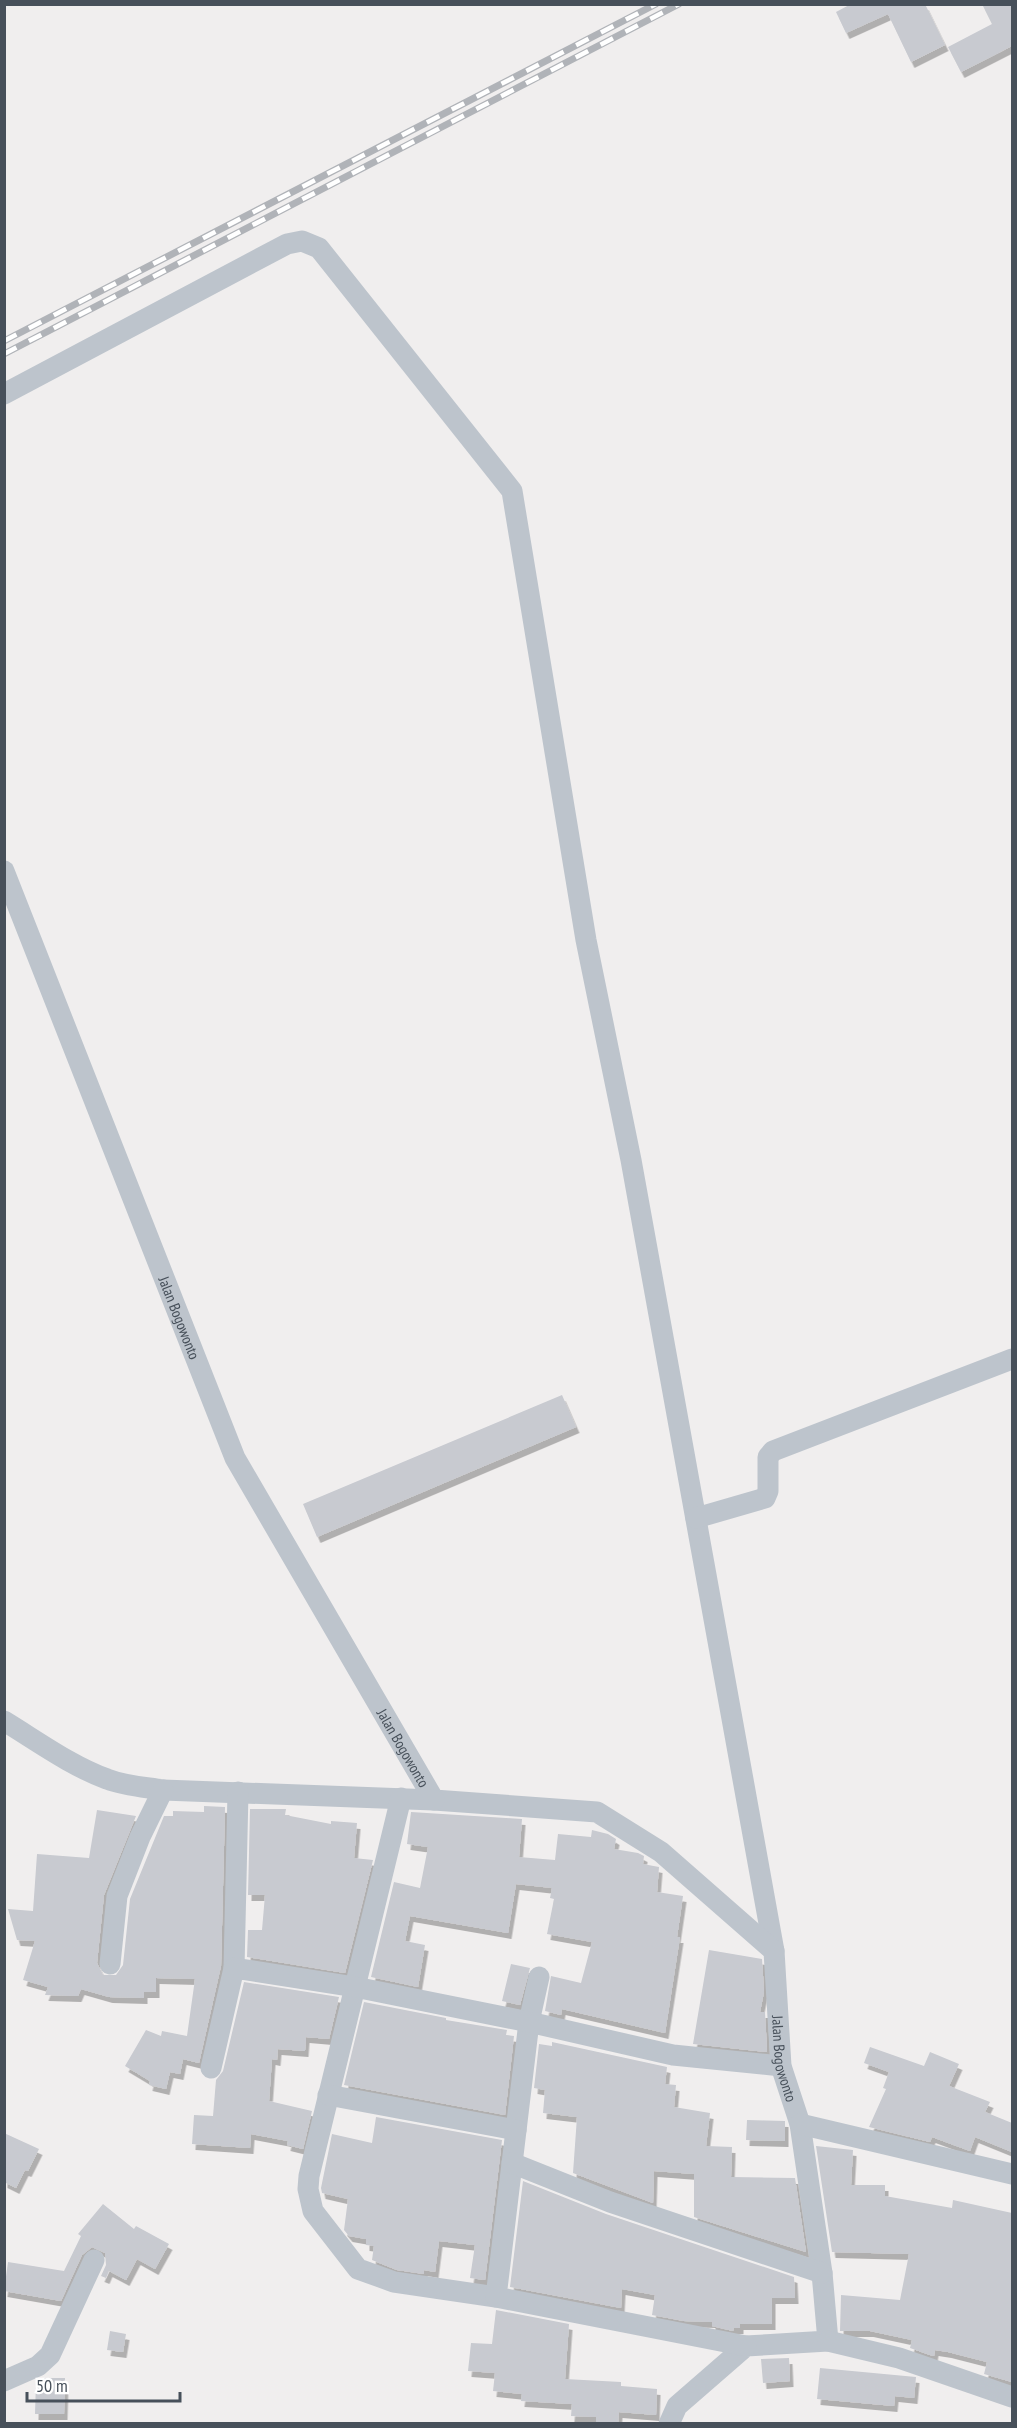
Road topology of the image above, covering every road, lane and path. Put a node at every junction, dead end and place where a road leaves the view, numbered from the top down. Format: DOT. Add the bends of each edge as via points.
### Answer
graph roads {
  1 [pos="4,394"];
  2 [pos="4,871"];
  3 [pos="1012,1359"];
  4 [pos="696,1518"];
  5 [pos="4,1721"];
  6 [pos="163,1790"];
  7 [pos="238,1792"];
  8 [pos="401,1798"];
  9 [pos="434,1800"];
  10 [pos="774,1952"];
  11 [pos="110,1964"];
  12 [pos="234,1968"];
  13 [pos="539,1977"];
  14 [pos="355,1987"];
  15 [pos="529,2022"];
  16 [pos="781,2066"];
  17 [pos="211,2068"];
  18 [pos="328,2095"];
  19 [pos="800,2124"];
  20 [pos="516,2130"];
  21 [pos="512,2163"];
  22 [pos="1012,2174"];
  23 [pos="94,2260"];
  24 [pos="822,2273"];
  25 [pos="496,2297"];
  26 [pos="828,2341"];
  27 [pos="746,2346"];
  28 [pos="4,2381"];
  29 [pos="1012,2397"];
  30 [pos="669,2424"];
  1 -- 4 [label="street" via="287,244 303,241 319,248 504,478 512,491 586,940 631,1160"];
  2 -- 9 [label="street, Jalan Bogowonto" via="235,1458"];
  3 -- 4 [label="street" via="773,1451 768,1457 765,1498"];
  4 -- 10 [label="street"];
  5 -- 6 [label="street" via="106,1778"];
  6 -- 7 [label="street"];
  6 -- 11 [label="street" via="117,1896"];
  7 -- 8 [label="street"];
  7 -- 12 [label="street"];
  8 -- 9 [label="street"];
  8 -- 14 [label="street"];
  9 -- 10 [label="street, Jalan Bogowonto" via="597,1812 661,1852"];
  10 -- 16 [label="street, Jalan Bogowonto"];
  12 -- 14 [label="street"];
  12 -- 17 [label="street"];
  13 -- 15 [label="street"];
  14 -- 15 [label="street"];
  14 -- 18 [label="street"];
  15 -- 16 [label="street" via="673,2055"];
  15 -- 20 [label="street"];
  16 -- 19 [label="street, Jalan Bogowonto"];
  18 -- 20 [label="street"];
  18 -- 25 [label="street" via="308,2189 313,2211 352,2264 370,2275 394,2282"];
  19 -- 22 [label="street"];
  19 -- 24 [label="street, Jalan Bogowonto"];
  20 -- 21 [label="street"];
  21 -- 24 [label="street" via="610,2202"];
  21 -- 25 [label="street"];
  23 -- 28 [label="street" via="50,2355 38,2366"];
  24 -- 26 [label="street, Jalan Bogowonto"];
  25 -- 27 [label="street"];
  26 -- 27 [label="street"];
  26 -- 29 [label="street" via="899,2358"];
  27 -- 30 [label="street" via="677,2406"];
}
